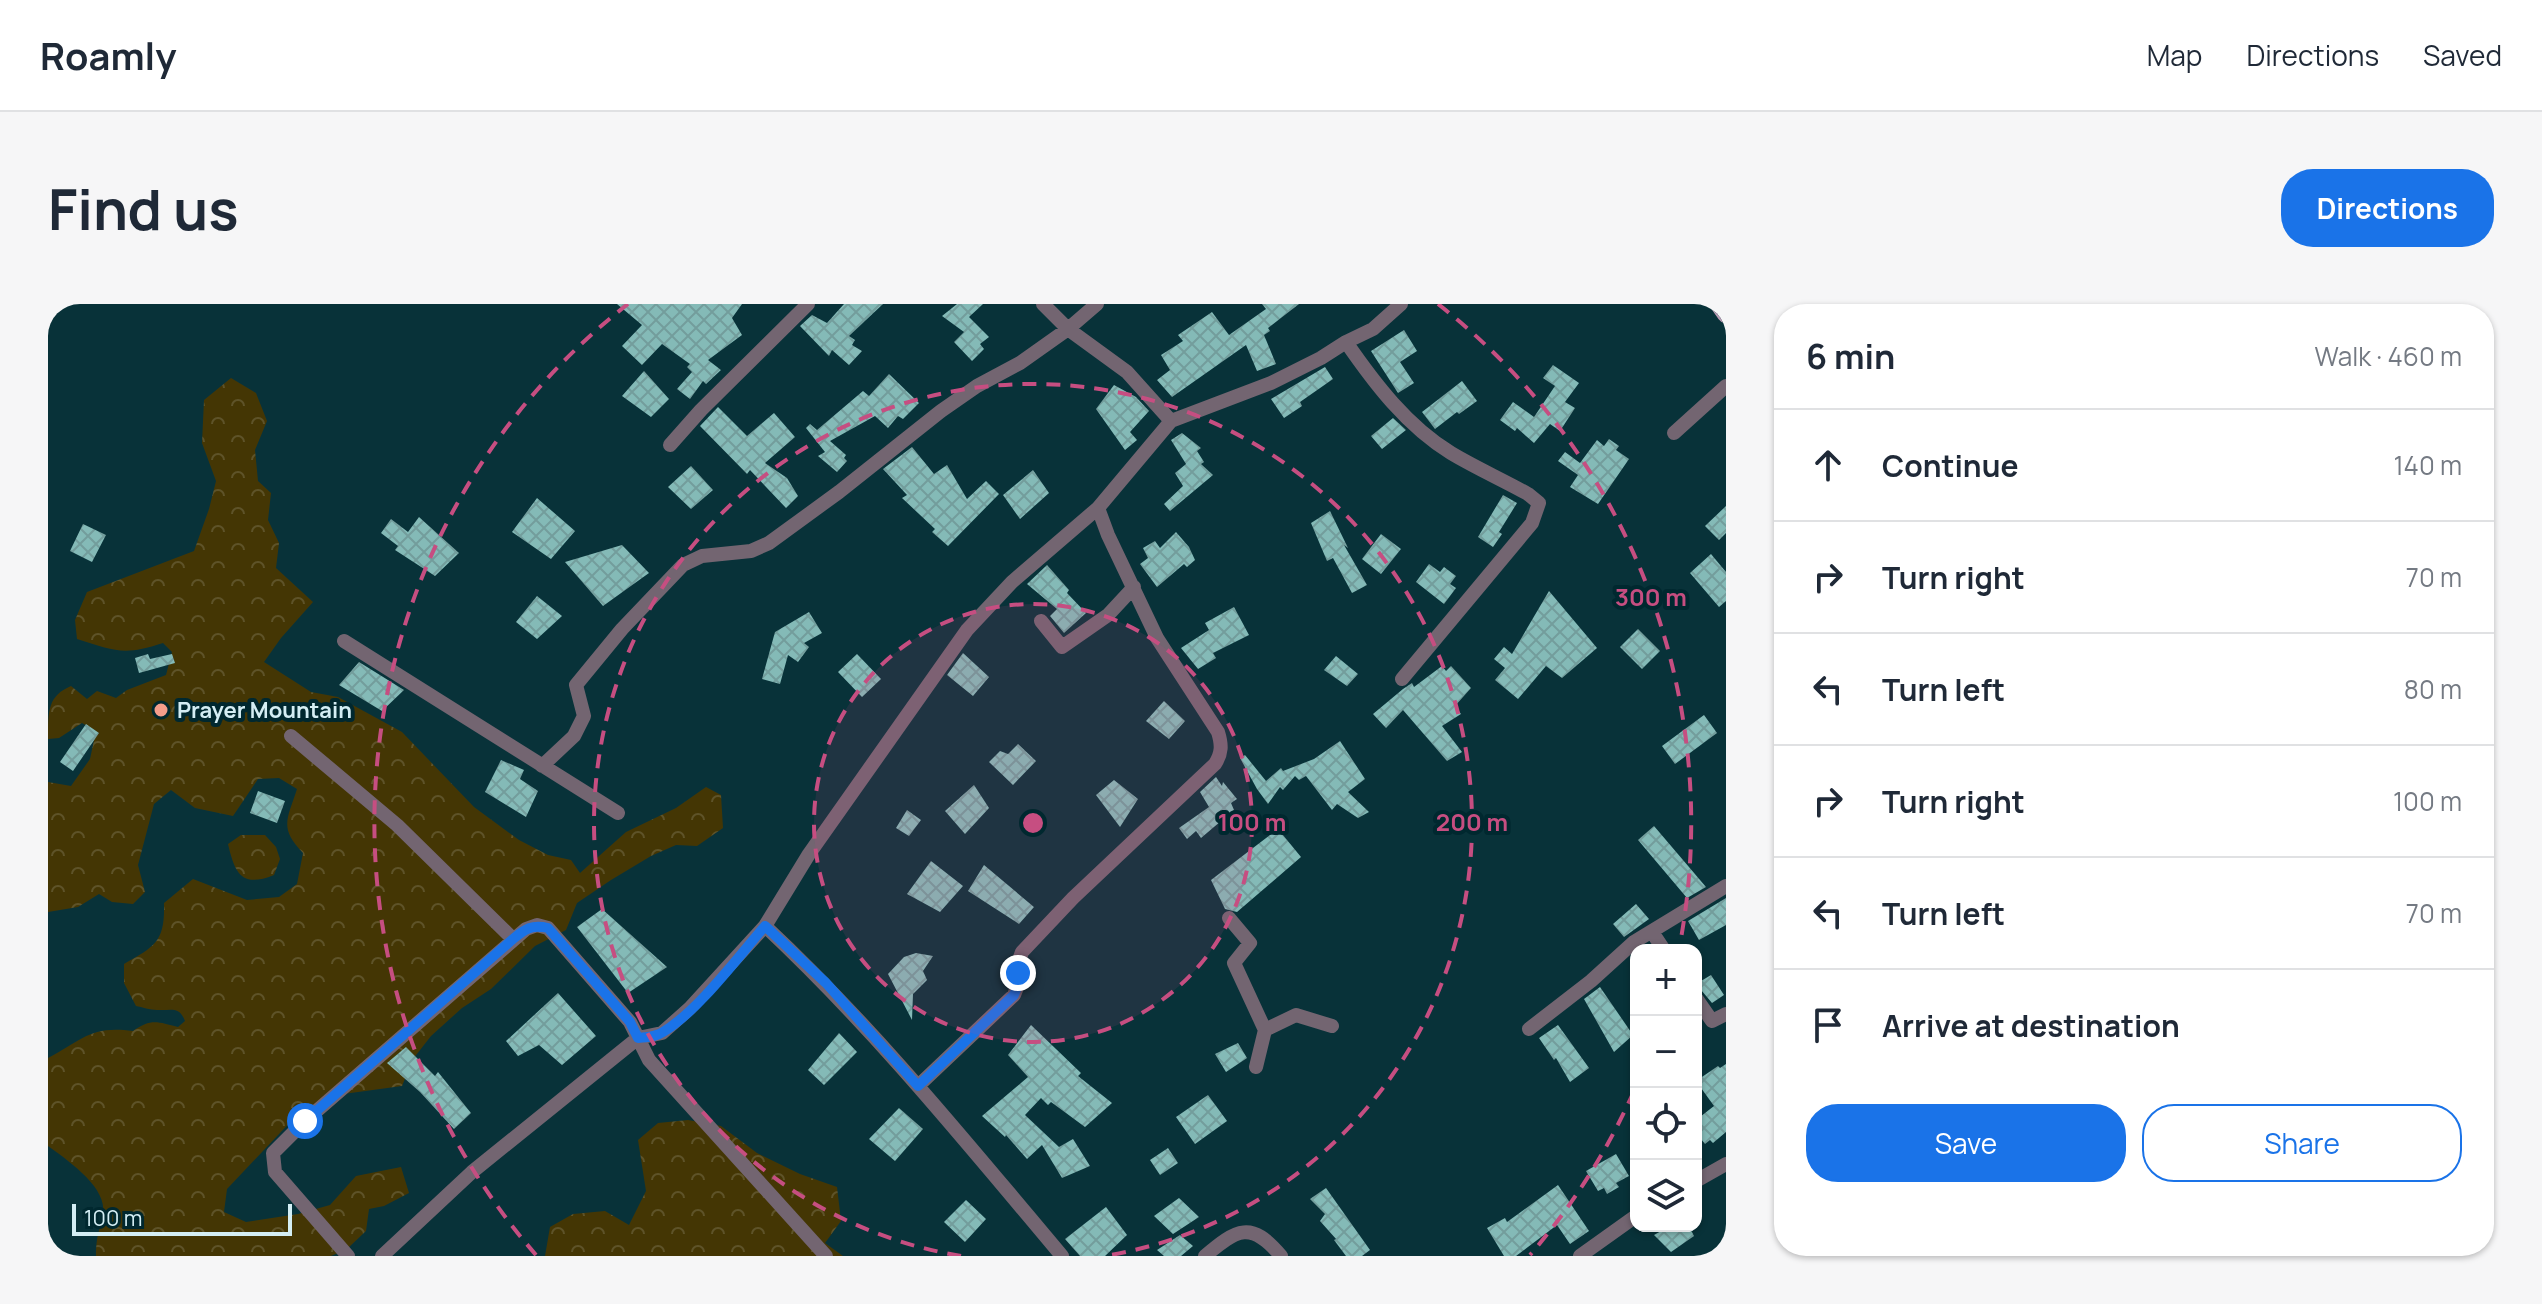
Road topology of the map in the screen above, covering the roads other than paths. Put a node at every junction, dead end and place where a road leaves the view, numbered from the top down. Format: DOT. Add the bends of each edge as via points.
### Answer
graph roads {
  1 [pos="808,304"];
  2 [pos="1043,304"];
  3 [pos="1097,304"];
  4 [pos="1401,304"];
  5 [pos="1719,304"];
  6 [pos="1726,314"];
  7 [pos="1068,329"];
  8 [pos="1346,342"];
  9 [pos="1726,386"];
  10 [pos="1171,421"];
  11 [pos="1674,433"];
  12 [pos="670,445"];
  13 [pos="1098,508"];
  14 [pos="1134,587"];
  15 [pos="1041,621"];
  16 [pos="344,641"];
  17 [pos="1402,679"];
  18 [pos="291,736"];
  19 [pos="542,766"];
  20 [pos="618,813"];
  21 [pos="1726,886"];
  22 [pos="1229,918"];
  23 [pos="765,926"];
  24 [pos="1652,932"];
  25 [pos="513,939"];
  26 [pos="1660,944"];
  27 [pos="1702,1007"];
  28 [pos="1726,1014"];
  29 [pos="1332,1026"];
  30 [pos="1529,1029"];
  31 [pos="1265,1030"];
  32 [pos="638,1038"];
  33 [pos="1256,1067"];
  34 [pos="918,1086"];
  35 [pos="1726,1164"];
  36 [pos="1702,1178"];
  37 [pos="1630,1220"];
  38 [pos="348,1256"];
  39 [pos="382,1256"];
  40 [pos="826,1256"];
  41 [pos="1062,1256"];
  42 [pos="1205,1256"];
  43 [pos="1281,1256"];
  44 [pos="1580,1256"];
  1 -- 12 [label="street"];
  2 -- 7 [label="street"];
  3 -- 7 [label="street"];
  4 -- 8 [label="street" via="1373,329"];
  5 -- 6 [label="main road"];
  7 -- 10 [label="street" via="1127,372"];
  7 -- 19 [label="street" via="941,411 769,543 751,551 702,556 683,565 576,685 584,716 574,736"];
  8 -- 10 [label="street" via="1271,383"];
  8 -- 17 [label="street" via="1378,389 1428,435 1539,503 1532,523"];
  9 -- 11 [label="street"];
  10 -- 13 [label="street"];
  13 -- 14 [label="street"];
  13 -- 23 [label="street" via="1012,582 967,630 809,854"];
  14 -- 15 [label="street" via="1108,615 1062,647"];
  14 -- 34 [label="street" via="1157,638 1218,732 1221,755 1030,943 1018,963 1014,995"];
  16 -- 19 [label="street"];
  18 -- 25 [label="street" via="397,825"];
  19 -- 20 [label="street"];
  21 -- 24 [label="street"];
  22 -- 31 [label="street" via="1250,943 1234,963"];
  23 -- 32 [label="street" via="714,985 662,1033"];
  23 -- 34 [label="street" via="826,983"];
  24 -- 26 [label="street"];
  24 -- 30 [label="street"];
  25 -- 32 [label="street" via="537,925 548,928"];
  25 -- 38 [label="street" via="273,1153 275,1172"];
  27 -- 28 [label="street" via="1712,1021"];
  29 -- 31 [label="street" via="1296,1015"];
  31 -- 33 [label="street"];
  32 -- 39 [label="street" via="472,1172"];
  32 -- 40 [label="street" via="649,1060"];
  34 -- 41 [label="street"];
  35 -- 36 [label="street"];
  37 -- 44 [label="street"];
  42 -- 43 [label="street" via="1245,1230 1259,1235"];
}
